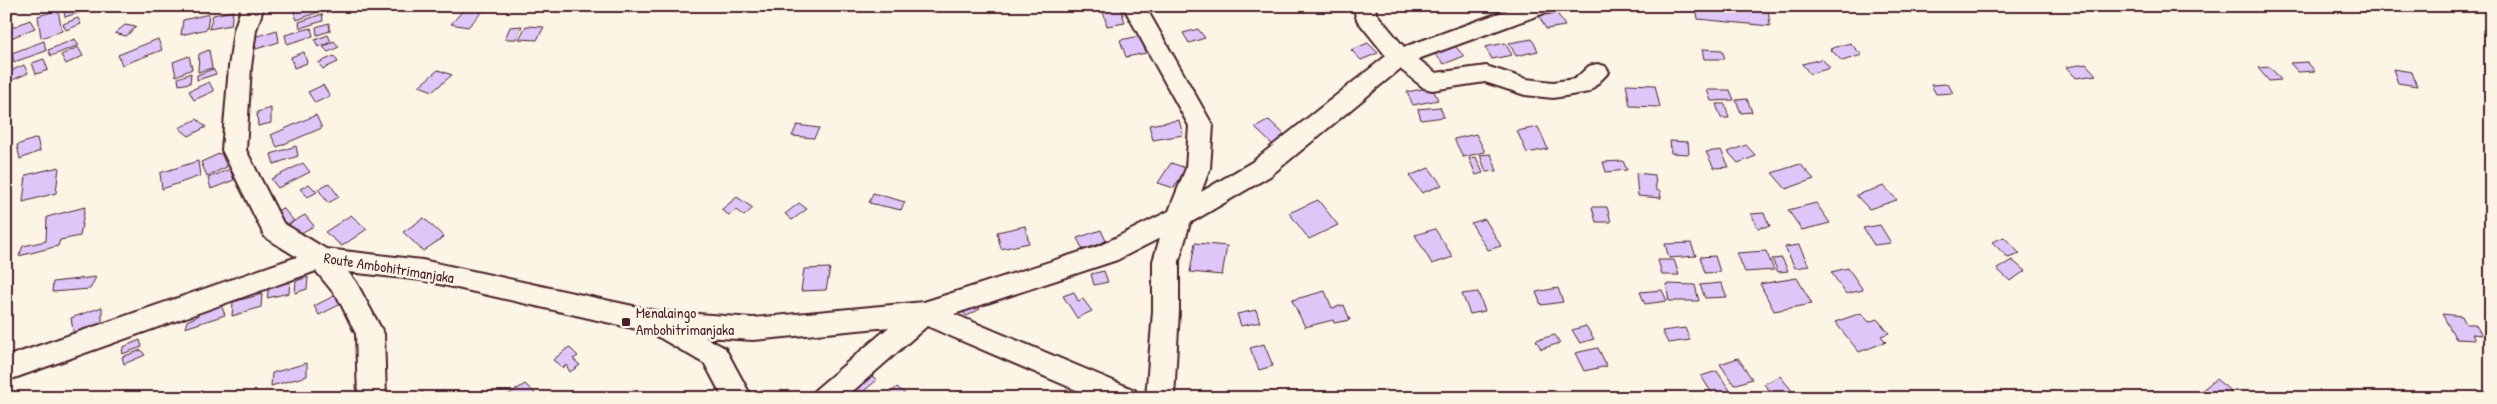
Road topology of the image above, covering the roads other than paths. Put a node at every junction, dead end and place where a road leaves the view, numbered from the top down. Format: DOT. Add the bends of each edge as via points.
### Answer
graph roads {
  1 [pos="253,6"];
  2 [pos="1134,6"];
  3 [pos="1364,6"];
  4 [pos="1542,6"];
  5 [pos="1400,57"];
  6 [pos="1597,72"];
  7 [pos="1179,217"];
  8 [pos="321,259"];
  9 [pos="924,313"];
  10 [pos="656,322"];
  11 [pos="6,369"];
  12 [pos="372,398"];
  13 [pos="738,398"];
  14 [pos="825,398"];
  15 [pos="1125,398"];
  16 [pos="1160,398"];
  1 -- 8 [label="street, Route Ambohitrimanjaka" via="245,30 240,67 234,150 274,230"];
  2 -- 7 [label="street" via="1201,126 1198,168"];
  3 -- 5 [label="street" via="1365,15"];
  4 -- 5 [label="street"];
  5 -- 6 [label="street" via="1432,82 1486,74 1525,87 1553,90 1581,86"];
  5 -- 7 [label="street" via="1262,169"];
  7 -- 9 [label="street" via="1108,253"];
  7 -- 16 [label="street" via="1166,261"];
  8 -- 10 [label="street, Route Ambohitrimanjaka" via="422,270"];
  8 -- 11 [label="street"];
  8 -- 12 [label="street" via="347,290 370,334"];
  9 -- 10 [label="street" via="753,329"];
  9 -- 14 [label="street"];
  9 -- 15 [label="street"];
  10 -- 13 [label="street, Route Ambohitrimanjaka" via="715,356"];
}
